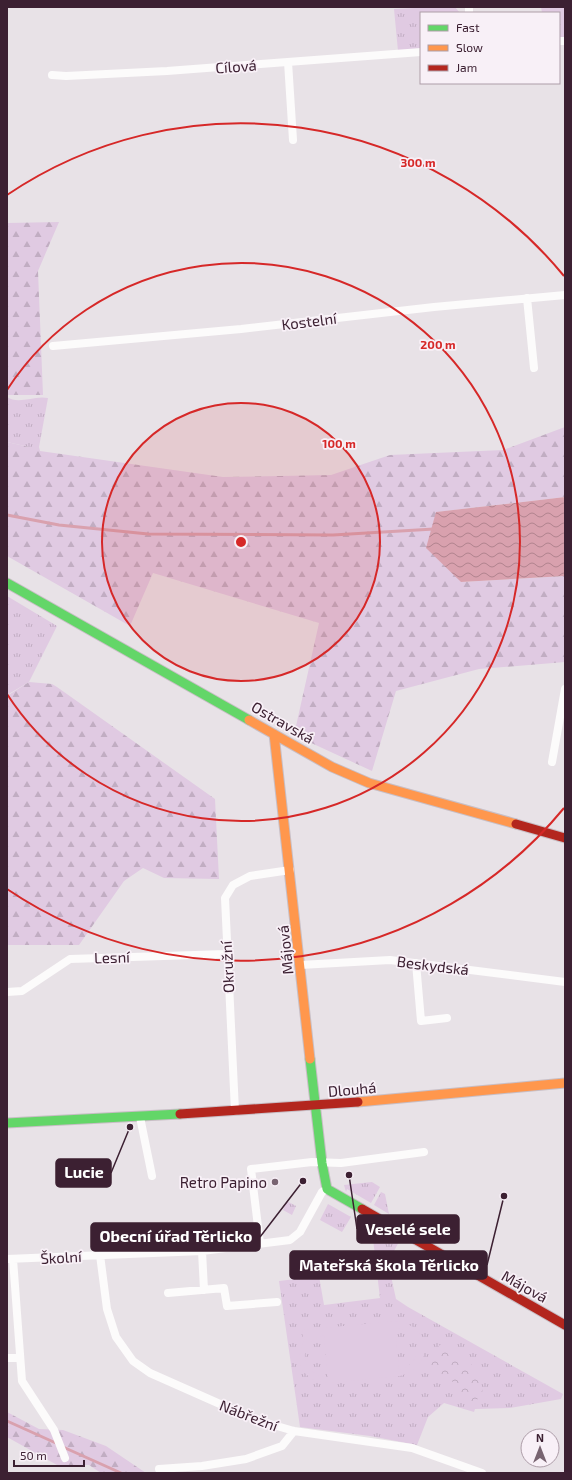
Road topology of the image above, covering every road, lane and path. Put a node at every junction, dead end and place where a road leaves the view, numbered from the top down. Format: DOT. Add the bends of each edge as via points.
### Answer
graph roads {
  1 [pos="420,52"];
  2 [pos="288,62"];
  3 [pos="52,75"];
  4 [pos="293,140"];
  5 [pos="565,295"];
  6 [pos="527,298"];
  7 [pos="53,346"];
  8 [pos="534,368"];
  9 [pos="7,583"];
  10 [pos="565,691"];
  11 [pos="274,734"];
  12 [pos="552,762"];
  13 [pos="565,838"];
  14 [pos="290,870"];
  15 [pos="226,954"];
  16 [pos="416,963"];
  17 [pos="300,966"];
  18 [pos="565,982"];
  19 [pos="7,992"];
  20 [pos="447,1018"];
  21 [pos="565,1083"];
  22 [pos="316,1106"];
  23 [pos="235,1111"];
  24 [pos="140,1117"];
  25 [pos="7,1123"];
  26 [pos="424,1152"];
  27 [pos="322,1163"];
  28 [pos="152,1176"];
  29 [pos="327,1189"];
  30 [pos="260,1243"];
  31 [pos="202,1251"];
  32 [pos="100,1255"];
  33 [pos="10,1259"];
  34 [pos="204,1290"];
  35 [pos="168,1293"];
  36 [pos="277,1302"];
  37 [pos="565,1325"];
  38 [pos="7,1358"];
  39 [pos="19,1358"];
  40 [pos="294,1430"];
  41 [pos="65,1458"];
  42 [pos="159,1469"];
  43 [pos="482,1473"];
  1 -- 2 [label="street, Cílová"];
  2 -- 3 [label="street, Cílová" via="167,71"];
  2 -- 4 [label="street"];
  5 -- 6 [label="street, Kostelní"];
  6 -- 7 [label="street, Kostelní" via="241,329"];
  6 -- 8 [label="street"];
  9 -- 11 [label="street, Ostravská"];
  10 -- 12 [label="street"];
  11 -- 13 [label="street, Ostravská" via="332,767 369,783"];
  11 -- 14 [label="street, Májová"];
  14 -- 15 [label="street, Okružní" via="250,876 233,885 225,898"];
  14 -- 17 [label="street, Májová"];
  15 -- 19 [label="street, Lesní" via="70,959 22,991"];
  15 -- 23 [label="street, Okružní"];
  16 -- 17 [label="street, Beskydská" via="390,960"];
  16 -- 18 [label="street, Beskydská"];
  16 -- 20 [label="street" via="421,1020"];
  17 -- 22 [label="street, Májová"];
  21 -- 22 [label="street, Dlouhá"];
  22 -- 23 [label="street, Dlouhá"];
  22 -- 27 [label="street, Májová"];
  23 -- 24 [label="street, Dlouhá"];
  24 -- 25 [label="street, Dlouhá"];
  24 -- 28 [label="street"];
  26 -- 27 [label="street" via="341,1163"];
  27 -- 29 [label="street, Májová"];
  27 -- 30 [label="street" via="251,1169"];
  29 -- 30 [label="street, Školní" via="322,1192 300,1232 290,1240"];
  29 -- 37 [label="street, Májová"];
  30 -- 31 [label="street, Školní"];
  31 -- 32 [label="street, Školní"];
  31 -- 34 [label="street"];
  32 -- 33 [label="street, Školní"];
  32 -- 40 [label="street, Nábřežní" via="106,1309 116,1337 133,1361 150,1372 238,1412"];
  33 -- 39 [label="street"];
  34 -- 35 [label="street"];
  34 -- 36 [label="street" via="224,1288 227,1306"];
  38 -- 39 [label="street"];
  39 -- 41 [label="street" via="22,1381 54,1430"];
  40 -- 42 [label="street" via="282,1446 246,1459"];
  40 -- 43 [label="street, Nábřežní" via="412,1448"];
}
